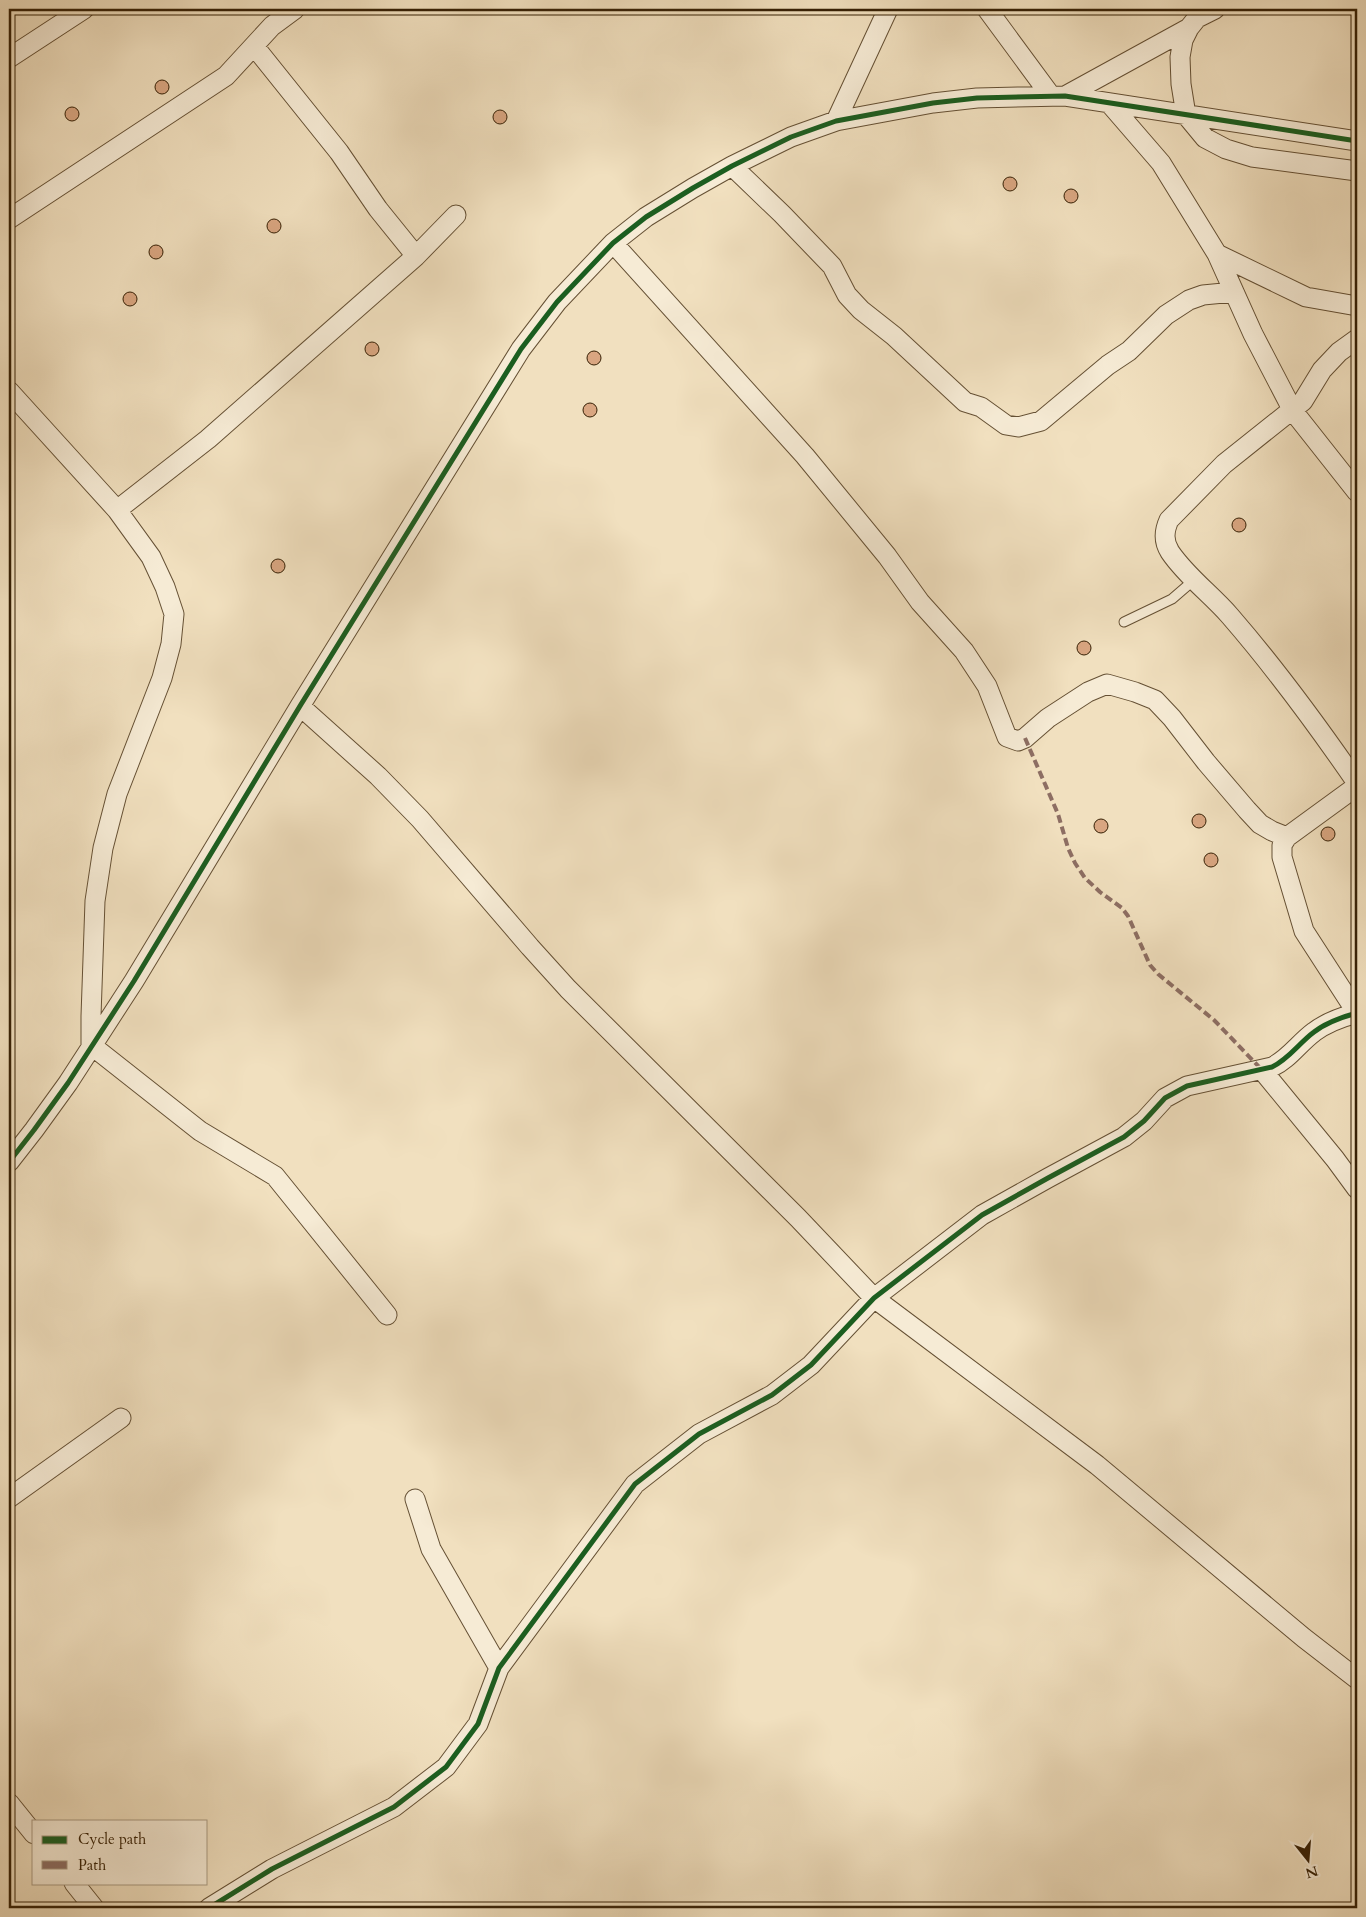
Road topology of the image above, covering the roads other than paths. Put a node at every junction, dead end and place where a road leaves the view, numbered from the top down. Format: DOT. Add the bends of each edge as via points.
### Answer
graph roads {
  1 [pos="84,9"];
  2 [pos="294,9"];
  3 [pos="888,9"];
  4 [pos="987,9"];
  5 [pos="1215,9"];
  6 [pos="1189,28"];
  7 [pos="254,46"];
  8 [pos="9,58"];
  9 [pos="1058,96"];
  10 [pos="1110,104"];
  11 [pos="1186,115"];
  12 [pos="836,121"];
  13 [pos="1357,142"];
  14 [pos="732,166"];
  15 [pos="1357,171"];
  16 [pos="456,215"];
  17 [pos="9,219"];
  18 [pos="613,243"];
  19 [pos="1217,254"];
  20 [pos="416,256"];
  21 [pos="1234,292"];
  22 [pos="1357,306"];
  23 [pos="1357,339"];
  24 [pos="9,391"];
  25 [pos="1293,410"];
  26 [pos="1357,492"];
  27 [pos="117,510"];
  28 [pos="1194,580"];
  29 [pos="1124,622"];
  30 [pos="300,706"];
  31 [pos="1357,785"];
  32 [pos="1287,837"];
  33 [pos="1357,1013"];
  34 [pos="92,1045"];
  35 [pos="1262,1070"];
  36 [pos="9,1162"];
  37 [pos="1357,1189"];
  38 [pos="874,1298"];
  39 [pos="387,1315"];
  40 [pos="121,1418"];
  41 [pos="9,1498"];
  42 [pos="416,1499"];
  43 [pos="499,1668"];
  44 [pos="1357,1679"];
  45 [pos="9,1803"];
  46 [pos="32,1832"];
  47 [pos="75,1884"];
  48 [pos="94,1908"];
  49 [pos="209,1908"];
  1 -- 8 [label="street"];
  2 -- 7 [label="street"];
  3 -- 12 [label="street"];
  4 -- 9 [label="street"];
  5 -- 6 [label="street" via="1197,18"];
  6 -- 9 [label="street"];
  6 -- 11 [label="street" via="1180,57"];
  7 -- 17 [label="street" via="226,76"];
  7 -- 20 [label="street" via="339,152 378,209"];
  9 -- 10 [label="street"];
  9 -- 12 [label="street" via="977,98"];
  10 -- 11 [label="street"];
  10 -- 19 [label="street" via="1162,163"];
  11 -- 13 [label="street"];
  11 -- 15 [label="street" via="1205,138 1226,149 1252,157"];
  12 -- 14 [label="street" via="791,137"];
  14 -- 18 [label="street" via="646,217"];
  14 -- 21 [label="street" via="832,266 847,295 860,310 894,336 965,402 981,407 1006,425 1018,428 1041,421 1129,351 1166,315 1189,300"];
  16 -- 20 [label="street"];
  18 -- 30 [label="street" via="557,302 522,349"];
  18 -- 32 [label="street" via="805,456 888,556 920,602 964,651 984,680 1007,737 1018,741 1025,738 1048,718 1088,692 1107,684 1135,692 1155,700 1260,824"];
  19 -- 21 [label="street"];
  19 -- 22 [label="street" via="1306,298"];
  20 -- 27 [label="street" via="208,439"];
  21 -- 25 [label="street"];
  23 -- 25 [label="street" via="1322,370 1303,402"];
  24 -- 27 [label="street"];
  25 -- 26 [label="street"];
  25 -- 28 [label="street" via="1224,464 1169,520 1164,530 1169,550"];
  27 -- 34 [label="street" via="152,557 174,614 171,644 162,678 117,794 103,848 95,901"];
  28 -- 29 [label="lane" via="1172,599"];
  28 -- 31 [label="street" via="1269,663"];
  30 -- 34 [label="street"];
  30 -- 38 [label="street" via="378,776 420,819 568,989"];
  31 -- 32 [label="street"];
  32 -- 33 [label="street" via="1282,845 1282,857 1304,931"];
  33 -- 35 [label="street" via="1328,1023 1281,1063"];
  34 -- 36 [label="street"];
  34 -- 39 [label="street" via="200,1131 275,1176"];
  35 -- 37 [label="street"];
  35 -- 38 [label="street" via="1187,1086 1166,1098 1124,1138 982,1215"];
  38 -- 43 [label="street" via="811,1365 772,1395 699,1434 635,1484"];
  38 -- 44 [label="street" via="1097,1465"];
  40 -- 41 [label="street"];
  42 -- 43 [label="street" via="431,1549"];
  43 -- 49 [label="street" via="478,1724 446,1767 394,1807 272,1869"];
  45 -- 46 [label="street"];
  47 -- 48 [label="street"];
}
